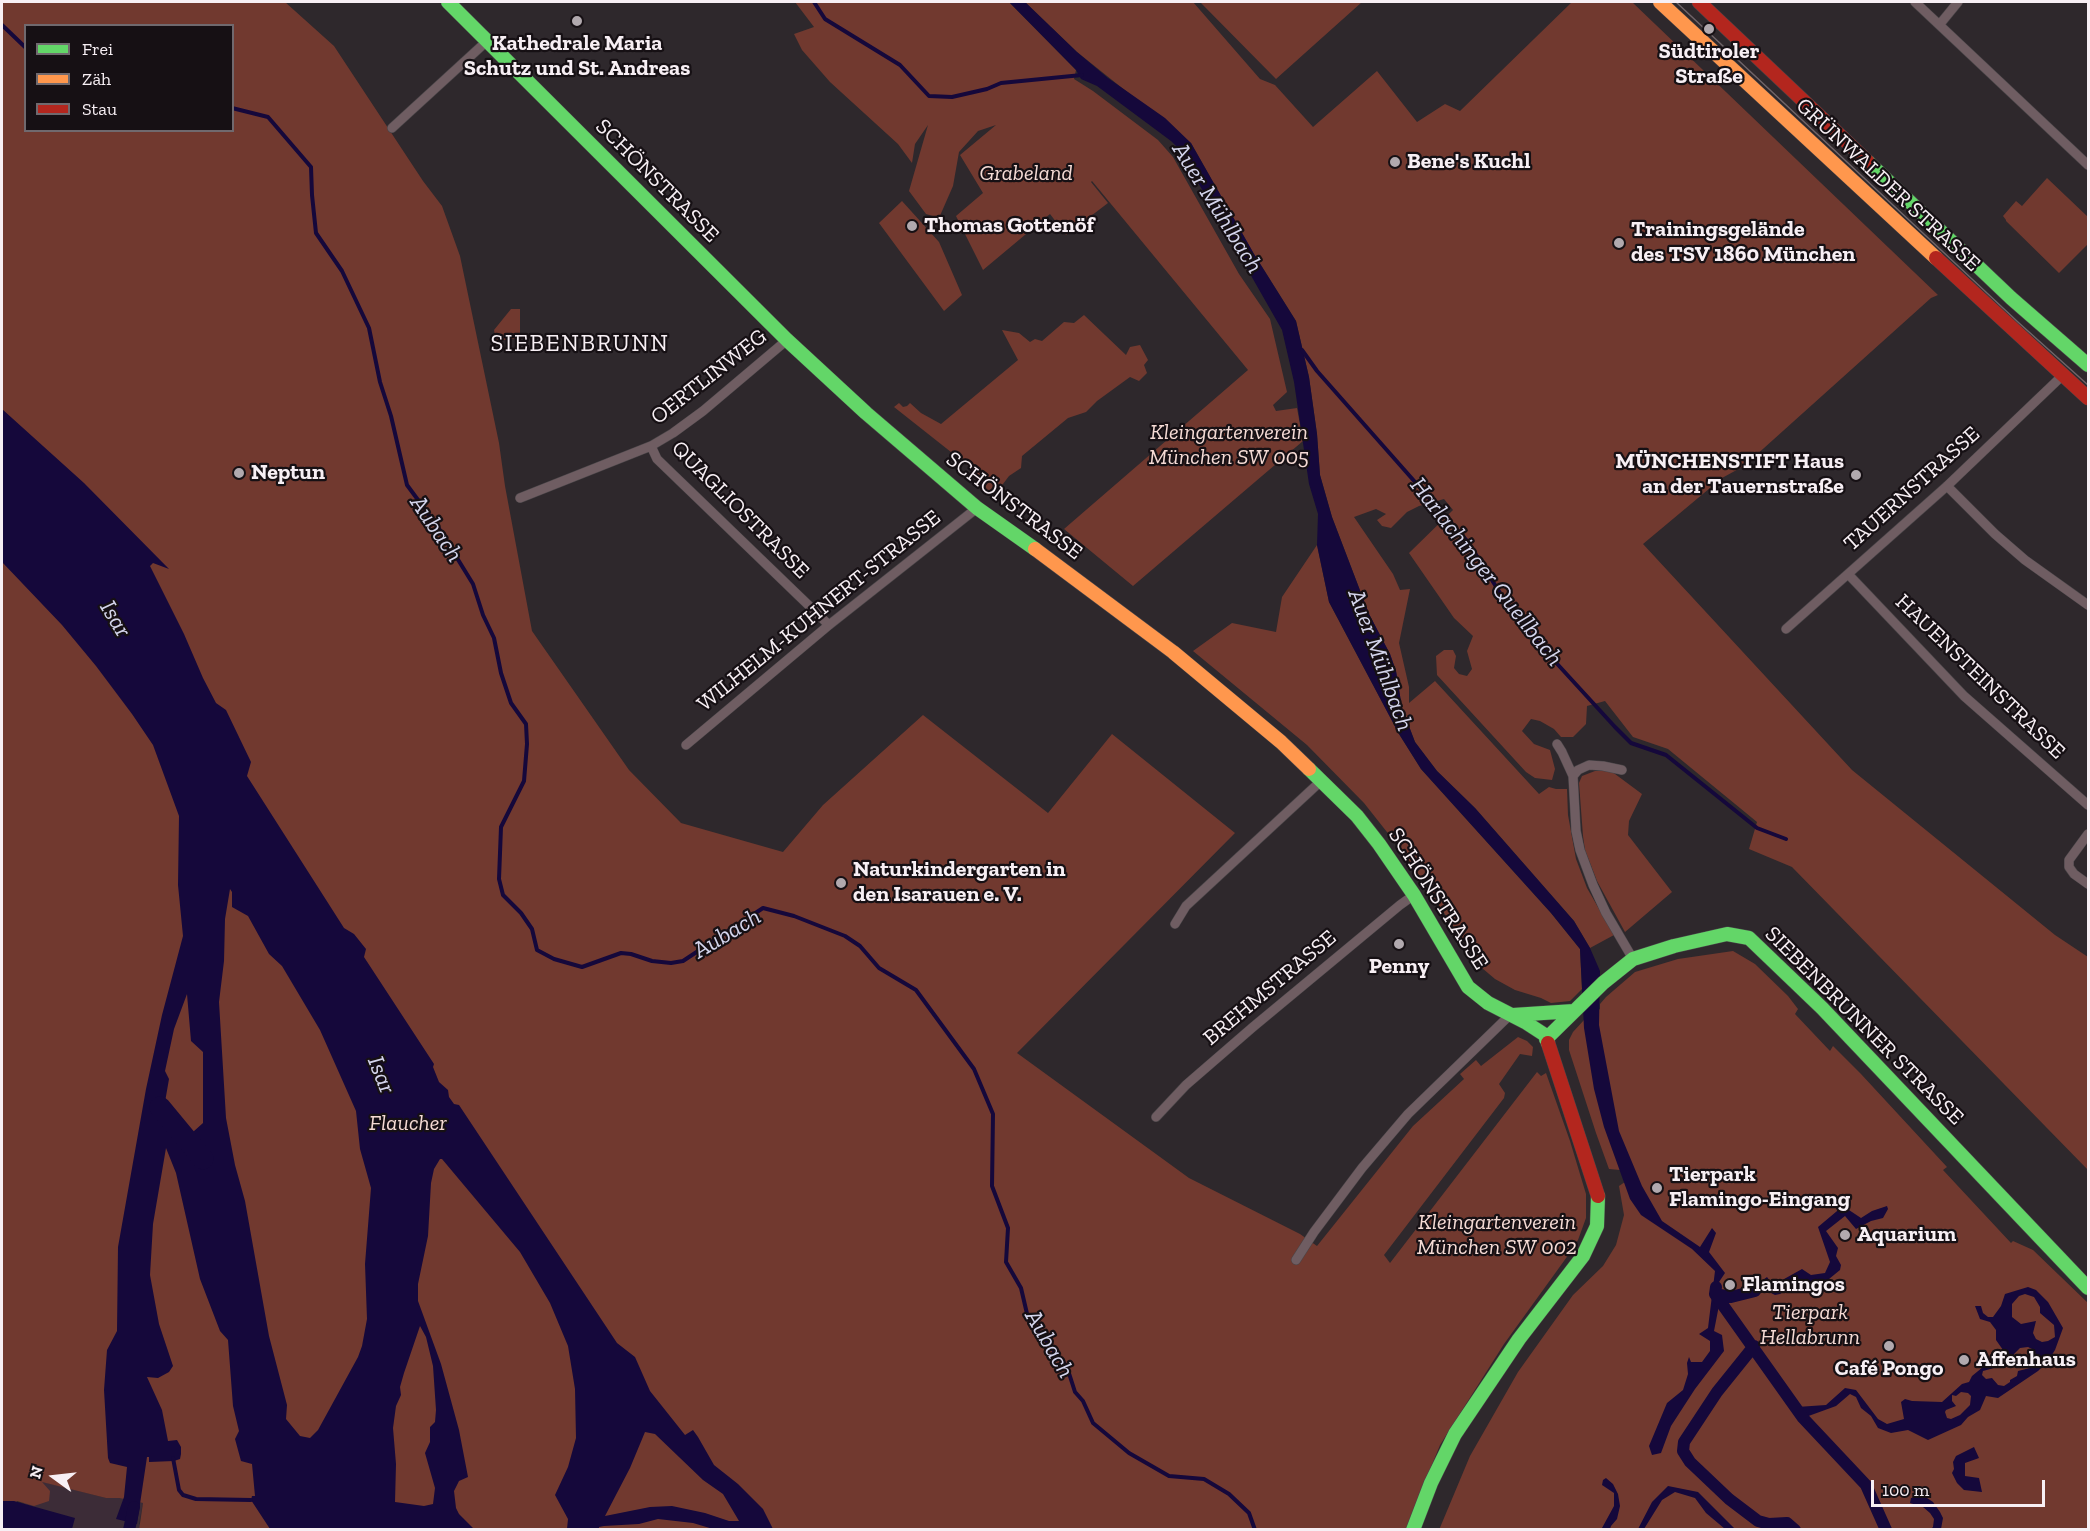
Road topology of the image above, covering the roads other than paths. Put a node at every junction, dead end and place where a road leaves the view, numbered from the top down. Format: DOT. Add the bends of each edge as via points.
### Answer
graph roads {
  1 [pos="448,2"];
  2 [pos="1662,2"];
  3 [pos="1699,2"];
  4 [pos="1915,2"];
  5 [pos="1958,2"];
  6 [pos="1940,24"];
  7 [pos="487,41"];
  8 [pos="392,128"];
  9 [pos="2088,165"];
  10 [pos="787,340"];
  11 [pos="2088,364"];
  12 [pos="2062,376"];
  13 [pos="2088,398"];
  14 [pos="651,446"];
  15 [pos="1947,486"];
  16 [pos="520,498"];
  17 [pos="977,508"];
  18 [pos="1848,574"];
  19 [pos="2088,605"];
  20 [pos="829,625"];
  21 [pos="1786,629"];
  22 [pos="1557,744"];
  23 [pos="686,745"];
  24 [pos="1622,770"];
  25 [pos="1573,776"];
  26 [pos="1321,781"];
  27 [pos="2088,805"];
  28 [pos="2088,834"];
  29 [pos="2088,884"];
  30 [pos="1414,895"];
  31 [pos="1176,924"];
  32 [pos="1633,959"];
  33 [pos="1577,1007"];
  34 [pos="1510,1014"];
  35 [pos="1546,1039"];
  36 [pos="1156,1117"];
  37 [pos="1296,1260"];
  38 [pos="2088,1288"];
  39 [pos="1413,1530"];
  1 -- 7 [label="street, SCHÖNSTRASSE"];
  2 -- 12 [label="street, GRÜNWALDER STRASSE"];
  3 -- 11 [label="street, GRÜNWALDER STRASSE" via="2004,291"];
  4 -- 6 [label="street"];
  5 -- 6 [label="street"];
  6 -- 9 [label="street"];
  7 -- 8 [label="street"];
  7 -- 10 [label="street, SCHÖNSTRASSE"];
  10 -- 14 [label="street, OERTLINWEG" via="698,415"];
  10 -- 17 [label="street, SCHÖNSTRASSE"];
  12 -- 13 [label="street, GRÜNWALDER STRASSE"];
  12 -- 15 [label="street, TAUERNSTRASSE"];
  14 -- 16 [label="street, OERTLINWEG"];
  14 -- 20 [label="street, QUAGLIOSTRASSE" via="657,459"];
  15 -- 18 [label="street, TAUERNSTRASSE"];
  15 -- 19 [label="street" via="2025,560"];
  17 -- 20 [label="street, WILHELM-KUHNERT-STRASSE"];
  17 -- 26 [label="street, SCHÖNSTRASSE" via="1187,663"];
  18 -- 21 [label="street, TAUERNSTRASSE"];
  18 -- 27 [label="street, HAUENSTEINSTRASSE" via="1964,696"];
  20 -- 23 [label="street, WILHELM-KUHNERT-STRASSE"];
  22 -- 25 [label="street"];
  24 -- 25 [label="street" via="1589,765"];
  25 -- 32 [label="street" via="1580,850 1606,913"];
  26 -- 30 [label="street, SCHÖNSTRASSE" via="1357,816"];
  26 -- 31 [label="street" via="1186,906"];
  28 -- 29 [label="street" via="2069,860 2074,874"];
  30 -- 34 [label="street, SCHÖNSTRASSE" via="1468,987"];
  30 -- 36 [label="street, BREHMSTRASSE" via="1245,1034"];
  32 -- 33 [label="street, SIEBENBRUNNER STRASSE"];
  32 -- 38 [label="street, SIEBENBRUNNER STRASSE" via="1727,934 1749,938 1822,1008"];
  33 -- 34 [label="street"];
  33 -- 35 [label="street, SIEBENBRUNNER STRASSE"];
  34 -- 35 [label="street, SCHÖNSTRASSE"];
  34 -- 37 [label="street" via="1408,1114 1362,1168"];
  35 -- 39 [label="street" via="1598,1194 1597,1226 1583,1256 1519,1339 1455,1434"];
}
